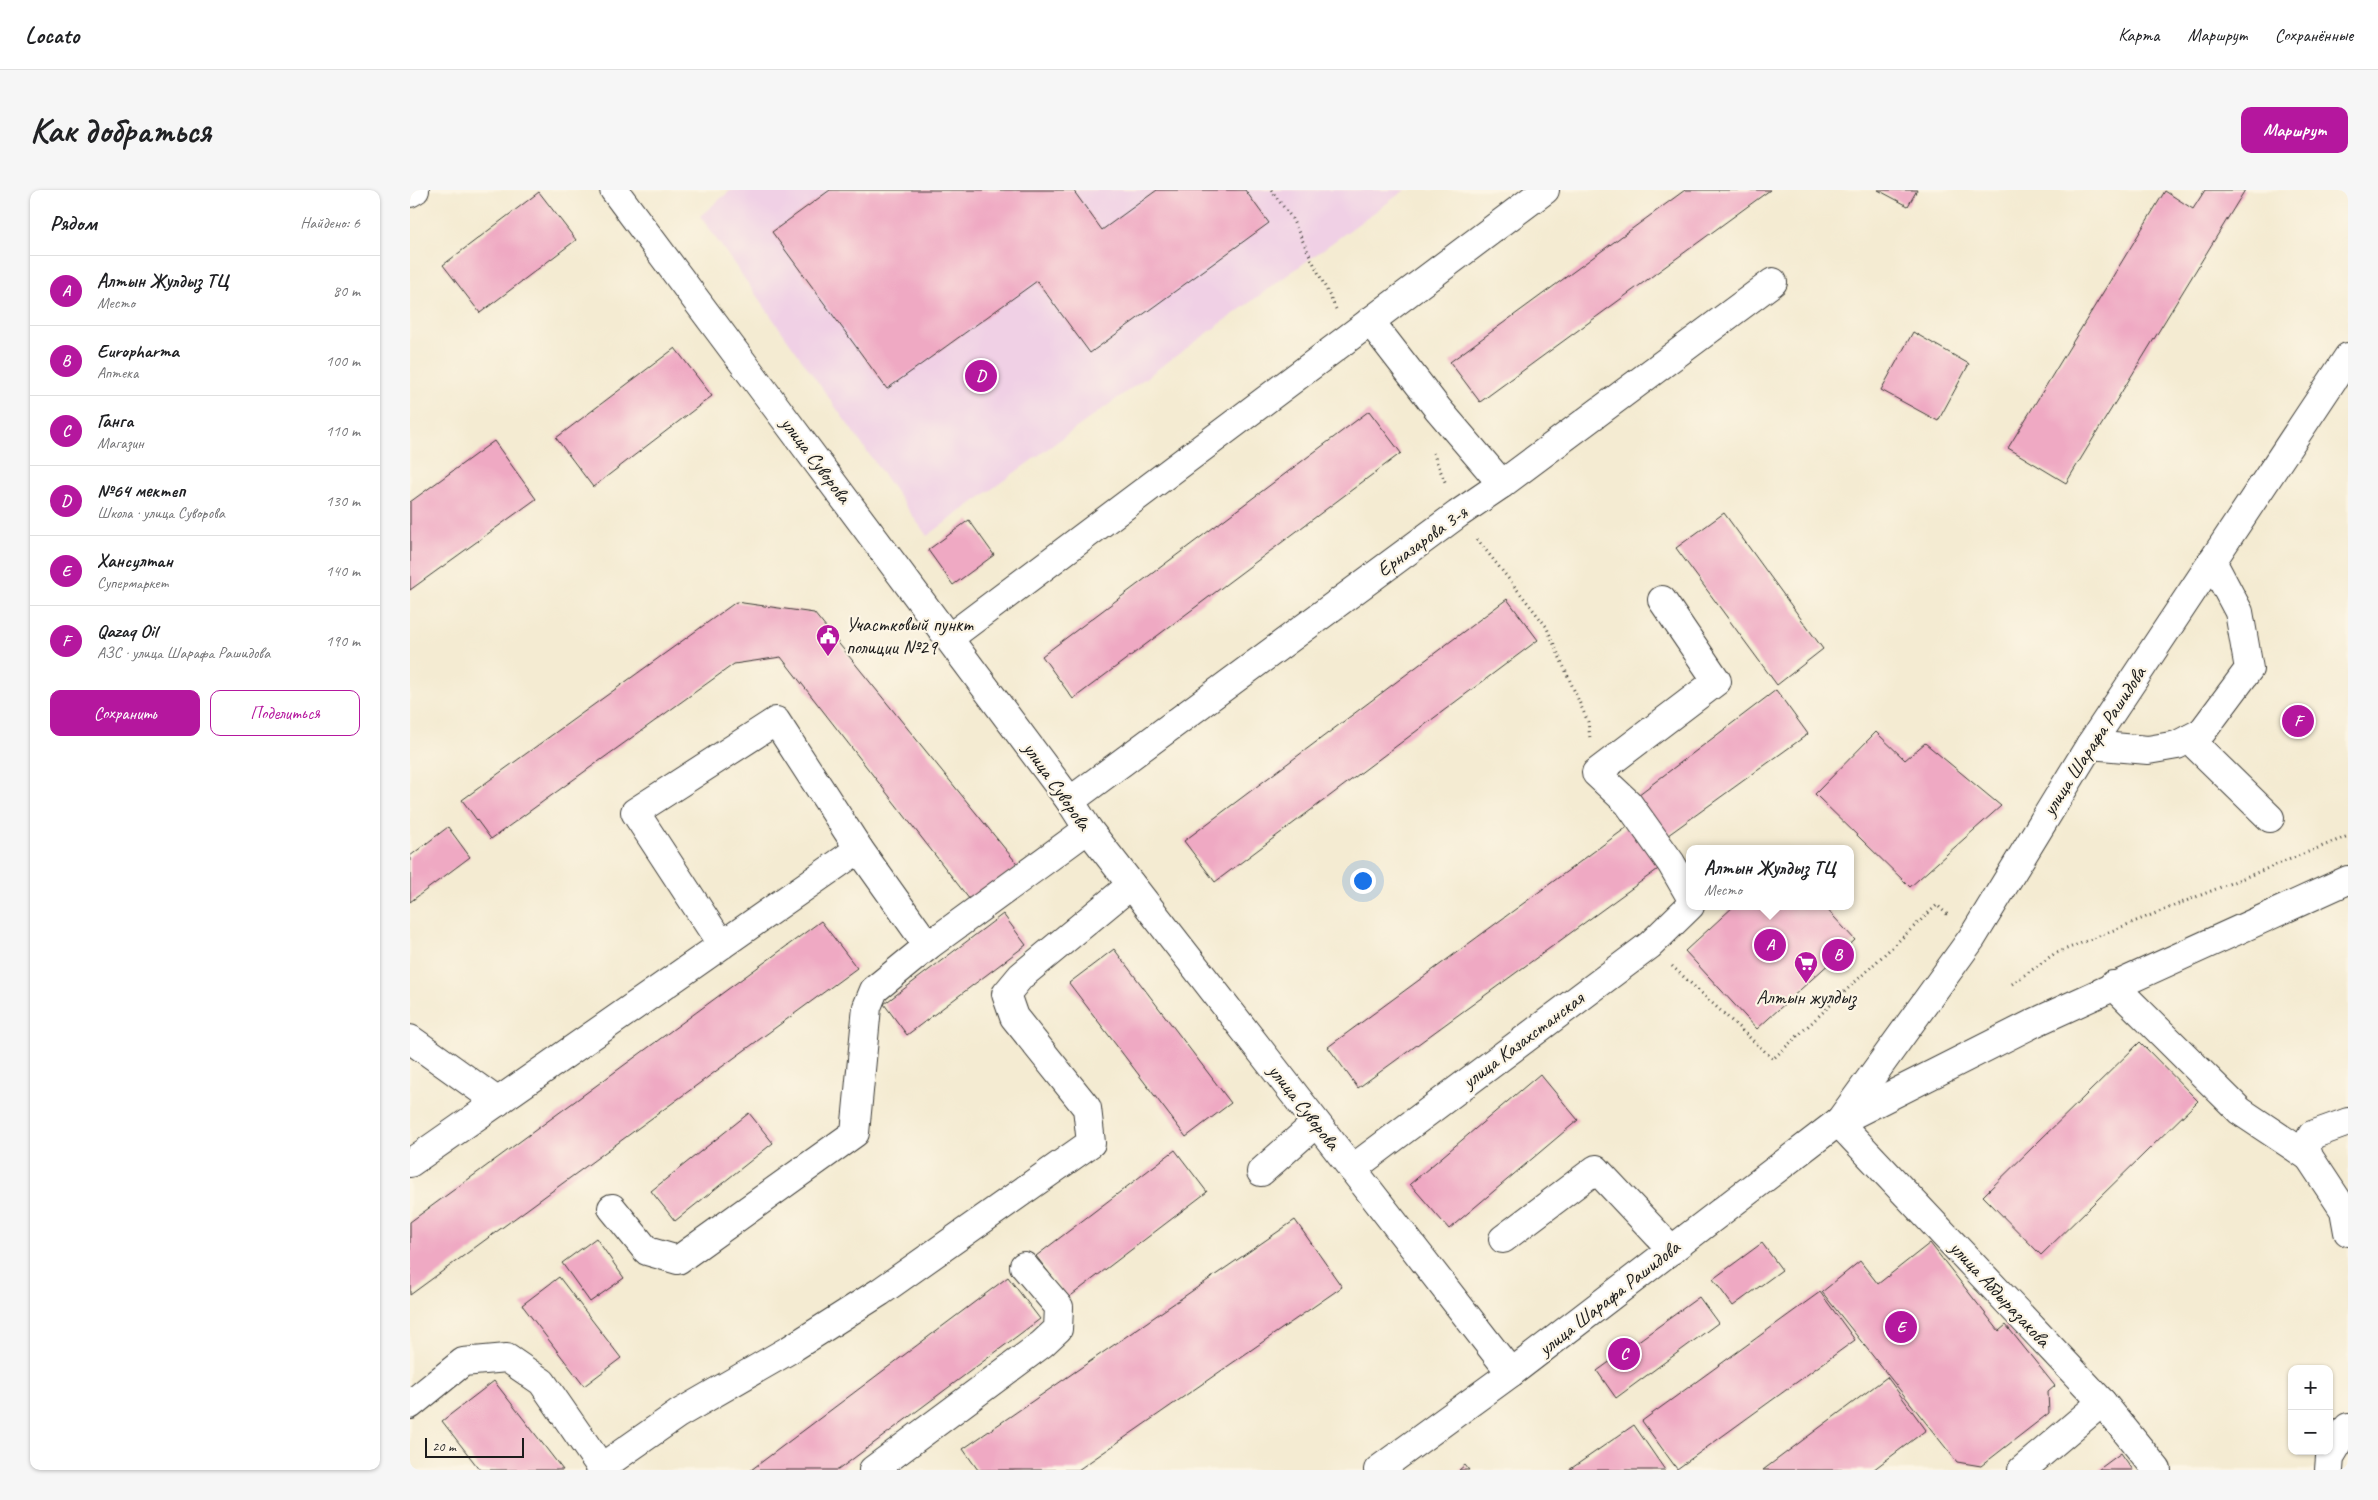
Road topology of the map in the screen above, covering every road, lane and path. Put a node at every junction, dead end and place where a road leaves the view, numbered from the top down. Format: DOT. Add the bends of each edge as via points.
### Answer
graph roads {
  1 [pos="416,190"];
  2 [pos="614,190"];
  3 [pos="1271,190"];
  4 [pos="1545,190"];
  5 [pos="410,193"];
  6 [pos="1773,282"];
  7 [pos="1360,329"];
  8 [pos="2348,357"];
  9 [pos="1431,449"];
  10 [pos="1502,484"];
  11 [pos="1458,514"];
  12 [pos="2212,561"];
  13 [pos="1662,600"];
  14 [pos="949,638"];
  15 [pos="2189,739"];
  16 [pos="2090,745"];
  17 [pos="1596,773"];
  18 [pos="1070,801"];
  19 [pos="2270,818"];
  20 [pos="1088,829"];
  21 [pos="2348,836"];
  22 [pos="859,850"];
  23 [pos="2348,880"];
  24 [pos="1131,885"];
  25 [pos="1686,889"];
  26 [pos="1686,910"];
  27 [pos="1972,938"];
  28 [pos="722,945"];
  29 [pos="1650,945"];
  30 [pos="928,946"];
  31 [pos="2012,984"];
  32 [pos="2113,985"];
  33 [pos="410,1039"];
  34 [pos="498,1102"];
  35 [pos="1838,1122"];
  36 [pos="2348,1122"];
  37 [pos="1316,1123"];
  38 [pos="2309,1157"];
  39 [pos="410,1164"];
  40 [pos="1352,1169"];
  41 [pos="1261,1172"];
  42 [pos="612,1208"];
  43 [pos="2348,1232"];
  44 [pos="1503,1239"];
  45 [pos="1672,1250"];
  46 [pos="1024,1266"];
  47 [pos="1511,1373"];
  48 [pos="2102,1402"];
  49 [pos="410,1405"];
  50 [pos="2348,1427"];
  51 [pos="603,1469"];
  52 [pos="873,1470"];
  53 [pos="1378,1470"];
  54 [pos="2022,1470"];
  55 [pos="2157,1470"];
  56 [pos="2329,1470"];
  1 -- 5 [label="street"];
  2 -- 14 [label="street, улица Суворова"];
  3 -- 7 [label="path"];
  4 -- 7 [label="street"];
  6 -- 10 [label="street, Ерназарова 3-я"];
  7 -- 10 [label="street" via="1438,409"];
  7 -- 14 [label="street"];
  8 -- 12 [label="street, улица Шарафа Рашидова"];
  9 -- 11 [label="path"];
  10 -- 11 [label="street, Ерназарова 3-я"];
  11 -- 17 [label="path" via="1546,626 1588,722"];
  11 -- 18 [label="street, Ерназарова 3-я"];
  12 -- 15 [label="street" via="2239,612 2249,669 2202,732"];
  12 -- 16 [label="street, улица Шарафа Рашидова"];
  13 -- 17 [label="street" via="1717,681"];
  14 -- 18 [label="street, улица Суворова"];
  15 -- 16 [label="street" via="2177,745 2148,750"];
  15 -- 19 [label="street"];
  16 -- 27 [label="street, улица Шарафа Рашидова"];
  17 -- 25 [label="street" via="1628,803"];
  18 -- 20 [label="street, улица Суворова"];
  20 -- 24 [label="street, улица Суворова"];
  20 -- 30 [label="street"];
  21 -- 31 [label="path" via="2054,954"];
  22 -- 28 [label="street"];
  22 -- 28 [label="street" via="776,721 635,812"];
  22 -- 30 [label="street"];
  23 -- 32 [label="street, улица Шарафа Рашидова"];
  24 -- 37 [label="street, улица Суворова"];
  24 -- 51 [label="street" via="1021,976 1006,994 1014,1017 1087,1108 1091,1143 880,1292 789,1350 678,1414"];
  26 -- 29 [label="street, улица Казахстанская"];
  27 -- 29 [label="path" via="1936,905 1773,1059"];
  27 -- 35 [label="street, улица Шарафа Рашидова"];
  28 -- 34 [label="street"];
  29 -- 40 [label="street, улица Казахстанская"];
  30 -- 42 [label="street" via="874,990 867,1007 855,1133 678,1260 647,1251"];
  32 -- 35 [label="street, улица Шарафа Рашидова"];
  32 -- 38 [label="street" via="2240,1111"];
  33 -- 34 [label="street"];
  34 -- 39 [label="street"];
  35 -- 45 [label="street, улица Шарафа Рашидова"];
  35 -- 48 [label="street, улица Абдыразакова"];
  36 -- 38 [label="street" via="2312,1135 2306,1146"];
  37 -- 40 [label="street, улица Суворова"];
  37 -- 41 [label="street"];
  38 -- 43 [label="street" via="2344,1210"];
  40 -- 47 [label="street, улица Суворова"];
  44 -- 45 [label="street" via="1596,1169"];
  45 -- 47 [label="street, улица Шарафа Рашидова"];
  46 -- 52 [label="street" via="1059,1308 1058,1328 1042,1344"];
  47 -- 53 [label="street, улица Шарафа Рашидова"];
  48 -- 54 [label="street"];
  48 -- 55 [label="street, улица Абдыразакова"];
  49 -- 51 [label="street" via="463,1362 507,1358 542,1382"];
  50 -- 56 [label="street" via="2330,1458"];
}
